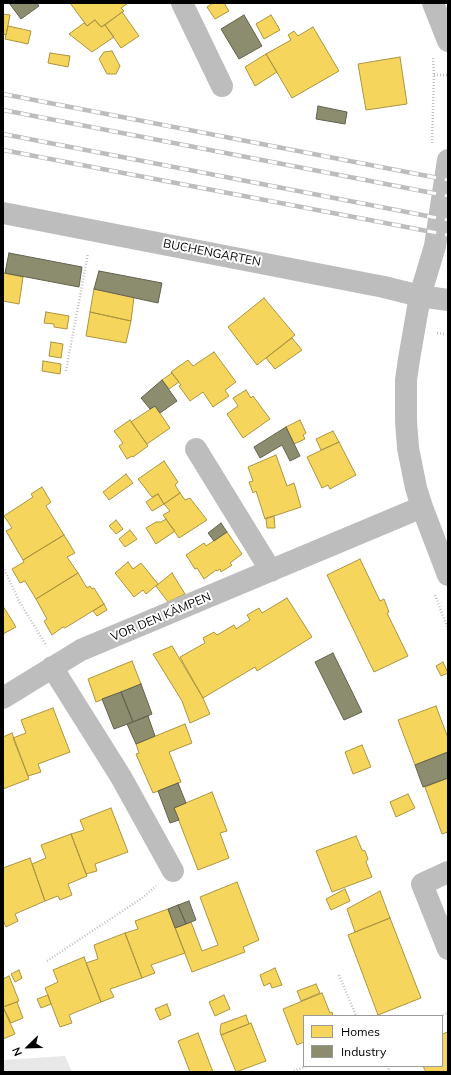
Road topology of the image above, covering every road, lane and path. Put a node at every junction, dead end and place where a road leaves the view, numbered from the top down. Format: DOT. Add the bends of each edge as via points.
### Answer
graph roads {
  1 [pos="182,3"];
  2 [pos="432,3"];
  3 [pos="448,41"];
  4 [pos="434,75"];
  5 [pos="448,75"];
  6 [pos="222,86"];
  7 [pos="448,160"];
  8 [pos="3,213"];
  9 [pos="93,231"];
  10 [pos="420,296"];
  11 [pos="448,300"];
  12 [pos="66,371"];
  13 [pos="196,449"];
  14 [pos="422,507"];
  15 [pos="3,566"];
  16 [pos="271,572"];
  17 [pos="448,575"];
  18 [pos="55,666"];
  19 [pos="3,698"];
  20 [pos="173,871"];
  21 [pos="448,872"];
  22 [pos="448,949"];
  23 [pos="46,961"];
  24 [pos="339,975"];
  25 [pos="356,1015"];
  26 [pos="304,1067"];
  27 [pos="300,1068"];
  28 [pos="291,1072"];
  29 [pos="302,1072"];
  1 -- 6 [label="street"];
  2 -- 3 [label="street"];
  4 -- 5 [label="path"];
  7 -- 10 [label="street" via="435,246"];
  8 -- 9 [label="street, BUCHENGARTEN"];
  9 -- 10 [label="street, BUCHENGARTEN"];
  9 -- 12 [label="path"];
  10 -- 11 [label="street, BUCHENGARTEN"];
  10 -- 14 [label="street" via="406,380 406,421 413,473"];
  13 -- 16 [label="street"];
  14 -- 16 [label="street, VOR DEN KÄMPEN"];
  14 -- 17 [label="street"];
  15 -- 18 [label="path"];
  16 -- 18 [label="street, VOR DEN KÄMPEN" via="81,650"];
  18 -- 19 [label="street, VOR DEN KÄMPEN"];
  18 -- 20 [label="street"];
  20 -- 23 [label="path" via="142,898"];
  21 -- 22 [label="street" via="422,884"];
  24 -- 25 [label="path"];
  26 -- 27 [label="path"];
  27 -- 28 [label="path"];
  27 -- 29 [label="path"];
}
